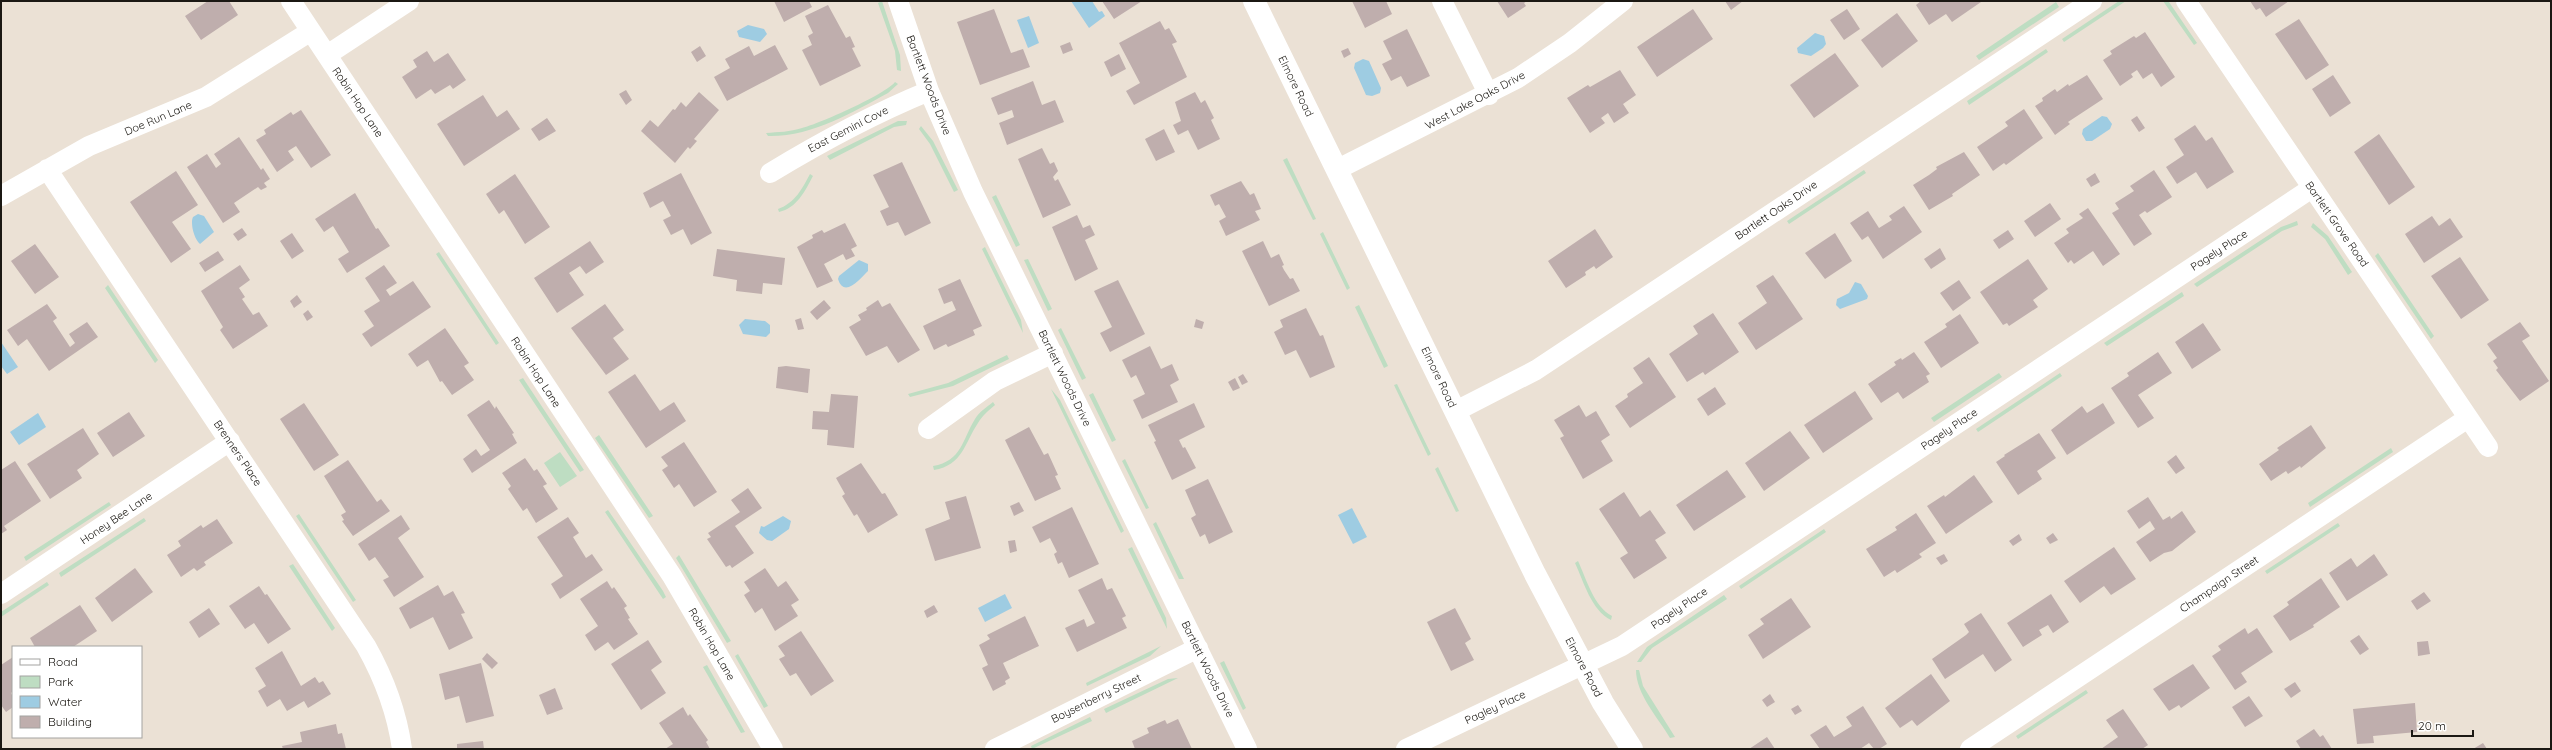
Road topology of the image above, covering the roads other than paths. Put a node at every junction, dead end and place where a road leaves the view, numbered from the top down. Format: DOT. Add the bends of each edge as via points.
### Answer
graph roads {
  1 [pos="291,1"];
  2 [pos="409,1"];
  3 [pos="898,1"];
  4 [pos="1254,1"];
  5 [pos="1442,1"];
  6 [pos="1623,1"];
  7 [pos="2092,1"];
  8 [pos="2186,1"];
  9 [pos="311,31"];
  10 [pos="327,55"];
  11 [pos="929,91"];
  12 [pos="1489,95"];
  13 [pos="47,169"];
  14 [pos="1338,169"];
  15 [pos="770,173"];
  16 [pos="2312,188"];
  17 [pos="1,196"];
  18 [pos="1053,353"];
  19 [pos="1456,411"];
  20 [pos="2468,418"];
  21 [pos="928,429"];
  22 [pos="230,441"];
  23 [pos="2488,446"];
  24 [pos="1,594"];
  25 [pos="1198,648"];
  26 [pos="1583,665"];
  27 [pos="402,749"];
  28 [pos="773,749"];
  29 [pos="995,749"];
  30 [pos="1247,749"];
  31 [pos="1406,749"];
  32 [pos="1632,749"];
  33 [pos="1970,749"];
  1 -- 9 [label="street, Robin Hop Lane"];
  2 -- 10 [label="street"];
  3 -- 11 [label="street, Bartlett Woods Drive"];
  4 -- 14 [label="street, Elmore Road"];
  5 -- 12 [label="street"];
  6 -- 12 [label="street, West Lake Oaks Drive" via="1555,54"];
  7 -- 19 [label="street, Bartlett Oaks Drive" via="1536,370"];
  8 -- 16 [label="street, Bartlett Grove Road"];
  9 -- 10 [label="street, Robin Hop Lane"];
  9 -- 13 [label="street, Doe Run Lane" via="206,97 89,146"];
  10 -- 28 [label="street, Robin Hop Lane" via="668,570"];
  11 -- 15 [label="street, East Gemini Cove" via="895,105 812,147"];
  11 -- 18 [label="street, Bartlett Woods Drive" via="973,192"];
  12 -- 14 [label="street, West Lake Oaks Drive"];
  13 -- 17 [label="street, Doe Run Lane"];
  13 -- 22 [label="street, Brenners Place"];
  14 -- 19 [label="street, Elmore Road"];
  16 -- 20 [label="street, Bartlett Grove Road"];
  16 -- 26 [label="street, Pagely Place" via="1622,646"];
  18 -- 21 [label="street" via="990,384"];
  18 -- 25 [label="street, Bartlett Woods Drive"];
  19 -- 26 [label="street, Elmore Road" via="1535,574"];
  20 -- 23 [label="street, Bartlett Grove Road"];
  20 -- 33 [label="street, Champaign Street"];
  22 -- 24 [label="street, Honey Bee Lane"];
  22 -- 27 [label="street, Brenners Place" via="374,661 393,709"];
  25 -- 29 [label="street, Boysenberry Street"];
  25 -- 30 [label="street, Bartlett Woods Drive"];
  26 -- 31 [label="street, Pagley Place"];
  26 -- 32 [label="street, Elmore Road"];
}
